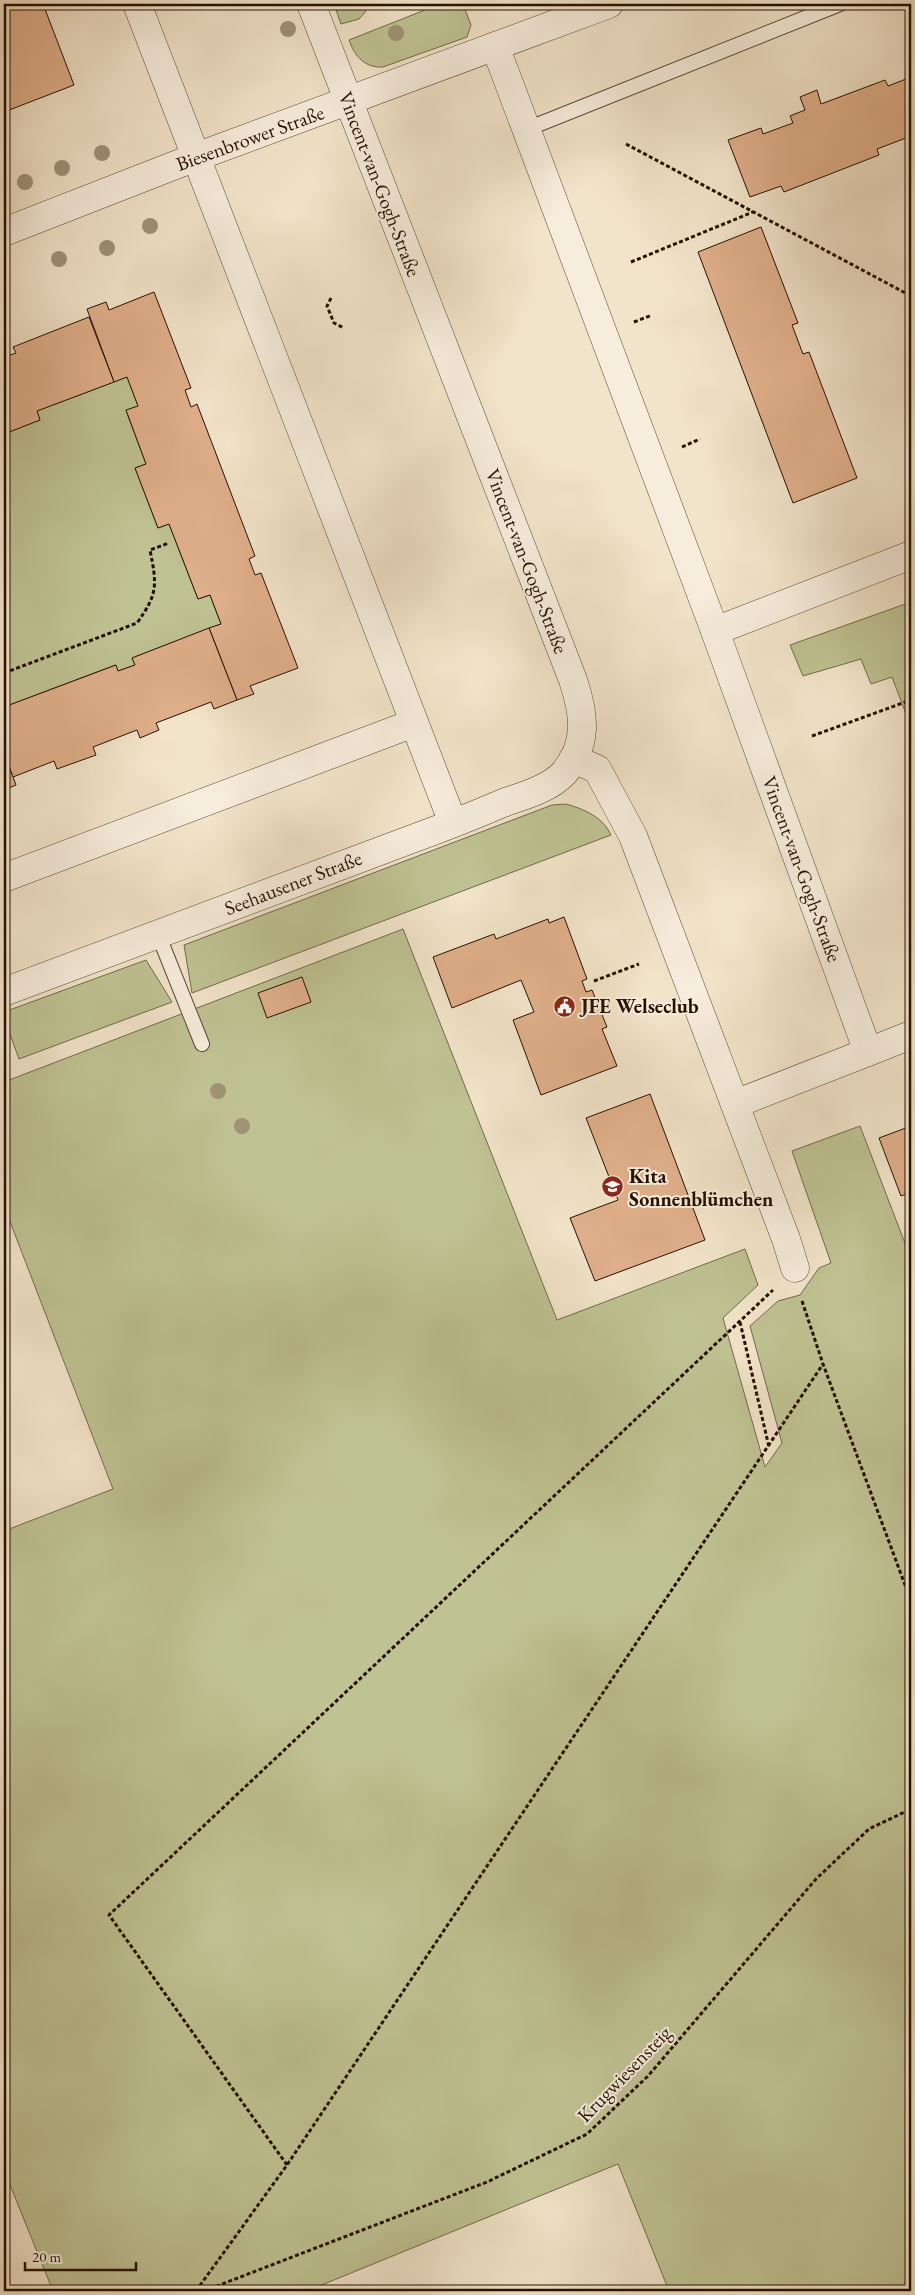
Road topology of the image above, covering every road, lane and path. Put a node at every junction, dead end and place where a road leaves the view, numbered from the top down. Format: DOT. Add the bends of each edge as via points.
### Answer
graph roads {
  1 [pos="137,4"];
  2 [pos="311,4"];
  3 [pos="609,4"];
  4 [pos="840,4"];
  5 [pos="495,46"];
  6 [pos="348,102"];
  7 [pos="527,128"];
  8 [pos="626,144"];
  9 [pos="196,157"];
  10 [pos="753,212"];
  11 [pos="4,232"];
  12 [pos="631,262"];
  13 [pos="911,296"];
  14 [pos="331,298"];
  15 [pos="344,328"];
  16 [pos="170,543"];
  17 [pos="911,555"];
  18 [pos="715,631"];
  19 [pos="4,673"];
  20 [pos="911,700"];
  21 [pos="414,723"];
  22 [pos="812,736"];
  23 [pos="574,759"];
  24 [pos="454,823"];
  25 [pos="4,878"];
  26 [pos="158,934"];
  27 [pos="639,964"];
  28 [pos="594,981"];
  29 [pos="4,992"];
  30 [pos="911,1034"];
  31 [pos="202,1044"];
  32 [pos="868,1052"];
  33 [pos="735,1104"];
  34 [pos="795,1268"];
  35 [pos="739,1322"];
  36 [pos="823,1364"];
  37 [pos="769,1447"];
  38 [pos="911,1601"];
  39 [pos="911,1809"];
  40 [pos="287,2165"];
  41 [pos="196,2291"];
  42 [pos="204,2291"];
  1 -- 9 [label="street"];
  2 -- 6 [label="street, Vincent-van-Gogh-Straße"];
  3 -- 5 [label="street, Biesenbrower Straße"];
  4 -- 7 [label="lane"];
  5 -- 6 [label="street, Biesenbrower Straße"];
  5 -- 7 [label="street, Vincent-van-Gogh-Straße"];
  6 -- 9 [label="street, Biesenbrower Straße"];
  6 -- 23 [label="street, Vincent-van-Gogh-Straße" via="580,700 581,740"];
  7 -- 18 [label="street, Vincent-van-Gogh-Straße"];
  8 -- 10 [label="path"];
  9 -- 11 [label="street, Biesenbrower Straße"];
  9 -- 21 [label="street"];
  10 -- 12 [label="path"];
  10 -- 13 [label="path"];
  14 -- 15 [label="path" via="327,306 334,323"];
  16 -- 19 [label="path" via="150,550 155,590 151,604 137,623"];
  17 -- 18 [label="street"];
  18 -- 32 [label="street, Vincent-van-Gogh-Straße"];
  20 -- 22 [label="path"];
  21 -- 24 [label="street"];
  21 -- 25 [label="street"];
  23 -- 24 [label="street, Seehausener Straße" via="563,774 539,789"];
  23 -- 33 [label="street" via="596,769 633,836"];
  24 -- 26 [label="street, Seehausener Straße"];
  26 -- 29 [label="street, Seehausener Straße"];
  26 -- 31 [label="lane"];
  27 -- 28 [label="path"];
  30 -- 32 [label="street"];
  32 -- 33 [label="street"];
  33 -- 34 [label="street"];
  34 -- 35 [label="path"];
  34 -- 36 [label="path" via="800,1295"];
  35 -- 37 [label="path"];
  35 -- 40 [label="path" via="109,1915"];
  36 -- 37 [label="path"];
  36 -- 38 [label="path"];
  37 -- 40 [label="path"];
  39 -- 42 [label="path, Krugwiesensteig" via="869,1829 816,1879 648,2076 587,2134 487,2182"];
  40 -- 41 [label="path"];
}
